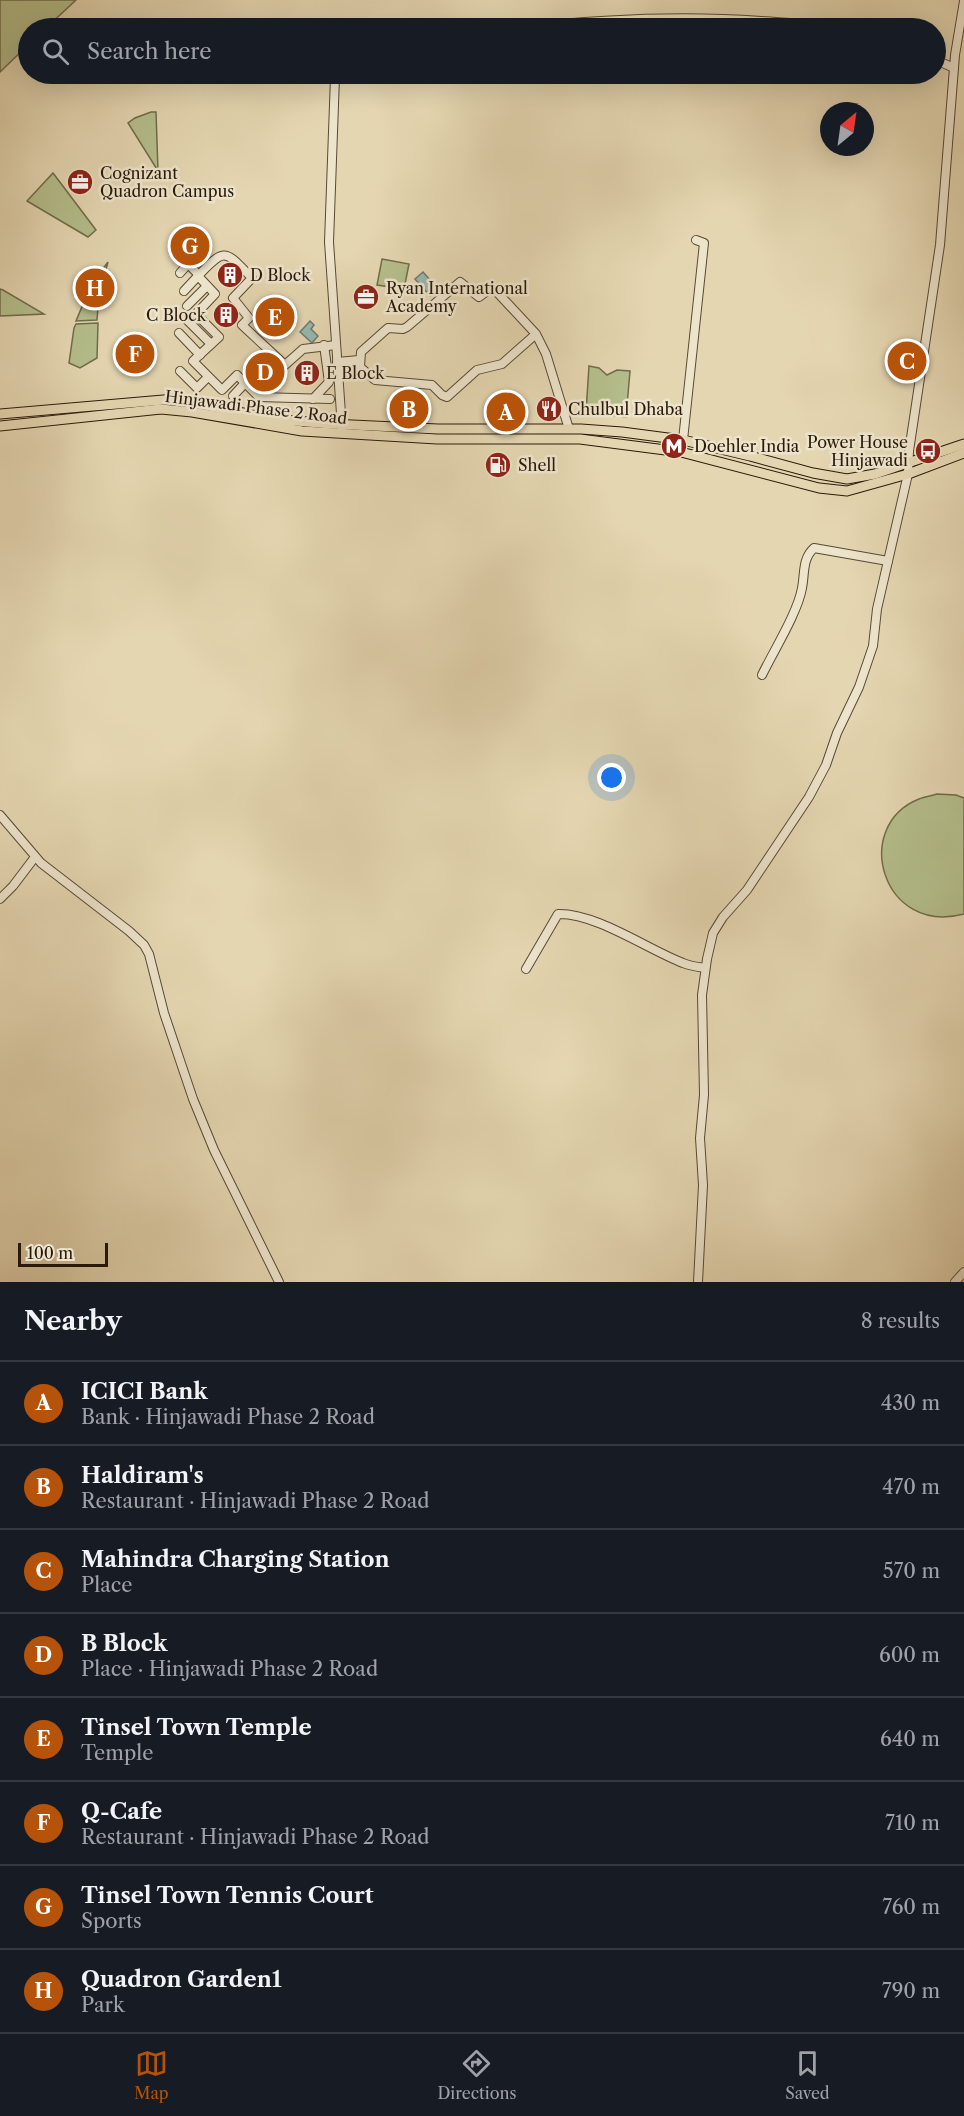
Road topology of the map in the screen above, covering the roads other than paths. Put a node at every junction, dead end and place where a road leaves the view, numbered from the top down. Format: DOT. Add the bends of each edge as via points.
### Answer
graph roads {
  1 [pos="964,1"];
  2 [pos="643,18"];
  3 [pos="710,18"];
  4 [pos="946,64"];
  5 [pos="954,68"];
  6 [pos="335,84"];
  7 [pos="696,240"];
  8 [pos="180,273"];
  9 [pos="199,276"];
  10 [pos="207,286"];
  11 [pos="184,291"];
  12 [pos="187,306"];
  13 [pos="185,318"];
  14 [pos="179,333"];
  15 [pos="536,334"];
  16 [pos="211,344"];
  17 [pos="324,345"];
  18 [pos="336,345"];
  19 [pos="200,355"];
  20 [pos="359,363"];
  21 [pos="338,365"];
  22 [pos="180,371"];
  23 [pos="208,376"];
  24 [pos="329,381"];
  25 [pos="245,383"];
  26 [pos="233,396"];
  27 [pos="313,399"];
  28 [pos="0,414"];
  29 [pos="0,426"];
  30 [pos="342,429"];
  31 [pos="569,429"];
  32 [pos="683,440"];
  33 [pos="964,444"];
  34 [pos="681,452"];
  35 [pos="964,453"];
  36 [pos="909,463"];
  37 [pos="909,474"];
  38 [pos="888,561"];
  39 [pos="762,675"];
  40 [pos="0,815"];
  41 [pos="35,857"];
  42 [pos="0,899"];
  43 [pos="705,968"];
  44 [pos="525,969"];
  45 [pos="964,1272"];
  46 [pos="279,1282"];
  47 [pos="698,1282"];
  48 [pos="955,1282"];
  1 -- 5 [label="street"];
  2 -- 3 [label="street"];
  4 -- 5 [label="street"];
  5 -- 36 [label="street" via="940,245"];
  6 -- 18 [label="street" via="329,242"];
  7 -- 32 [label="street" via="704,243"];
  8 -- 9 [label="street" via="188,264"];
  9 -- 10 [label="street"];
  9 -- 11 [label="street"];
  9 -- 17 [label="street" via="220,255 230,256 252,278 233,298 249,318 242,325 285,365 303,349"];
  10 -- 12 [label="street"];
  10 -- 16 [label="street" via="215,294 196,314 219,337"];
  13 -- 16 [label="street"];
  14 -- 19 [label="street"];
  15 -- 20 [label="street" via="502,364 477,370 447,397 432,384 375,380"];
  15 -- 20 [label="street" via="495,290 479,297 461,281 407,327 388,328 361,352"];
  15 -- 31 [label="street"];
  16 -- 19 [label="street"];
  17 -- 18 [label="street"];
  17 -- 24 [label="street"];
  18 -- 21 [label="street"];
  19 -- 23 [label="street" via="194,361"];
  20 -- 21 [label="street"];
  21 -- 30 [label="street"];
  22 -- 23 [label="street" via="197,388"];
  23 -- 25 [label="street" via="222,390 237,375"];
  24 -- 27 [label="street"];
  24 -- 27 [label="street" via="330,401"];
  25 -- 26 [label="street"];
  25 -- 27 [label="street" via="259,397"];
  28 -- 30 [label="main road, Hinjawadi Phase 2 Road" via="174,399"];
  29 -- 30 [label="main road, Hinjawadi Phase 2 Road" via="161,409 292,430"];
  30 -- 31 [label="main road, Hinjawadi Phase 2 Road"];
  30 -- 34 [label="main road, Hinjawadi Phase 2 Road" via="460,440 580,439"];
  31 -- 32 [label="main road, Hinjawadi Phase 2 Road"];
  32 -- 34 [label="main road"];
  32 -- 36 [label="main road, Hinjawadi Phase 2 Road" via="847,479"];
  33 -- 36 [label="main road, Hinjawadi Phase 2 Road"];
  34 -- 37 [label="main road, Hinjawadi Phase 2 Road" via="834,490 863,488"];
  35 -- 37 [label="main road, Hinjawadi Phase 2 Road"];
  36 -- 37 [label="street"];
  37 -- 38 [label="street"];
  38 -- 39 [label="street" via="814,548 809,552 802,571 799,601"];
  38 -- 43 [label="street" via="873,646 826,765 810,797 713,933"];
  40 -- 41 [label="street"];
  41 -- 42 [label="street"];
  41 -- 46 [label="street" via="144,945 193,1099"];
  43 -- 44 [label="street" via="685,964 602,925 558,914"];
  43 -- 47 [label="street"];
  45 -- 48 [label="street"];
}
